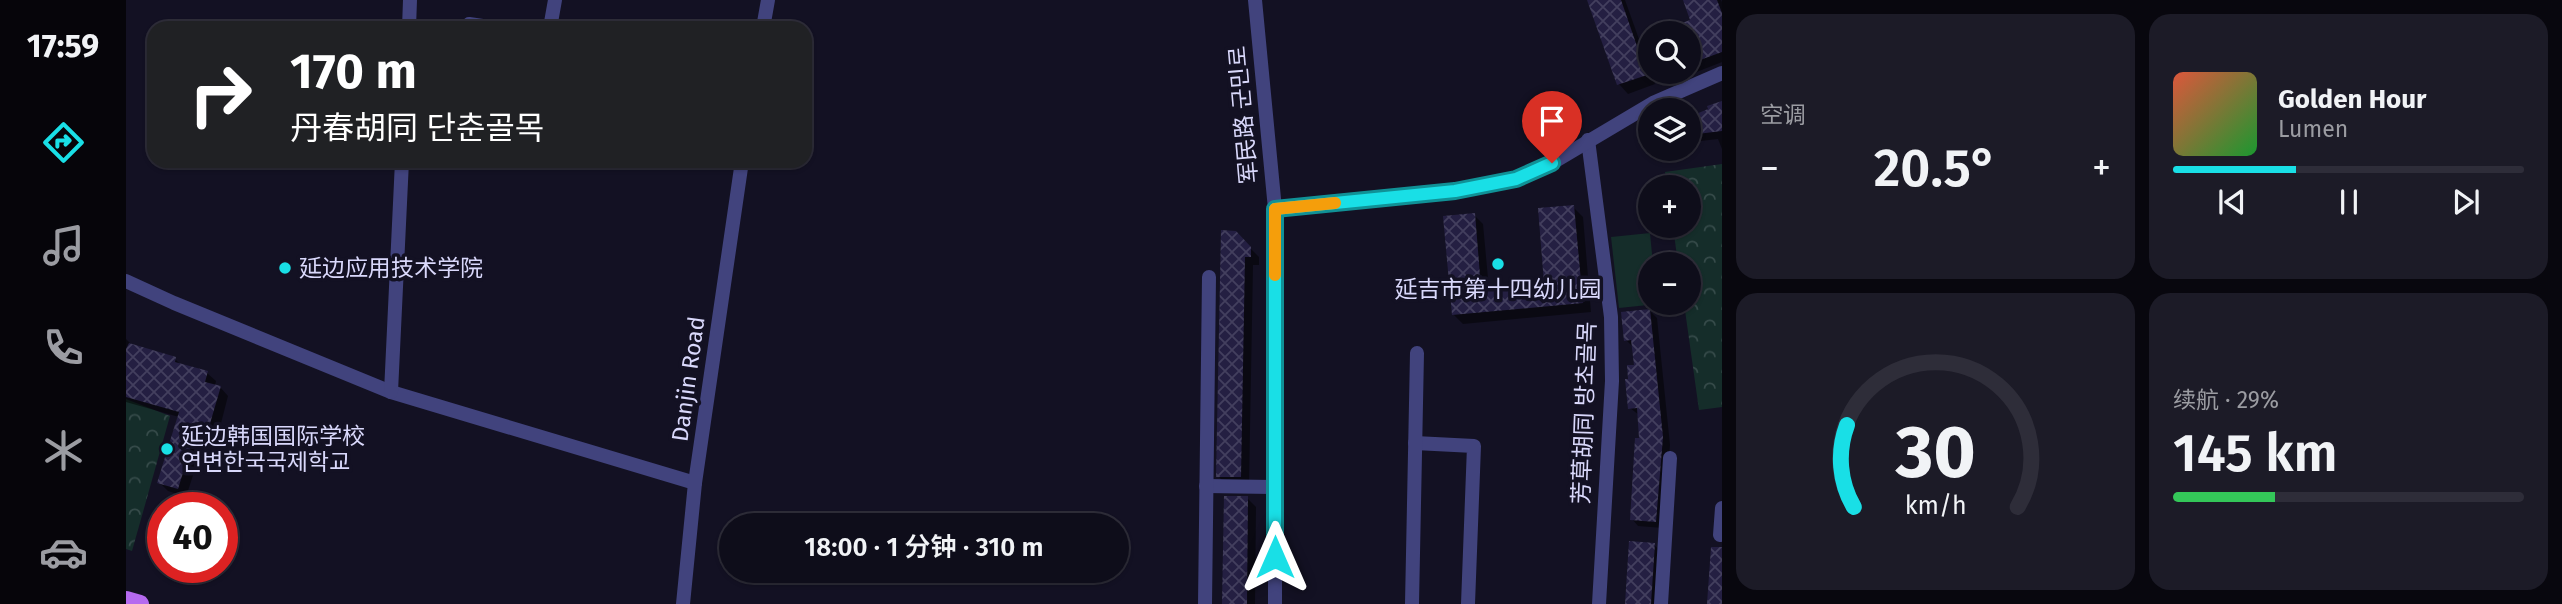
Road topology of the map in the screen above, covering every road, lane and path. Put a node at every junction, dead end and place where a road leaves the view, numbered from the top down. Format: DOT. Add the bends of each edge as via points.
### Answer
graph roads {
  1 [pos="410,0"];
  2 [pos="555,0"];
  3 [pos="768,0"];
  4 [pos="1255,0"];
  5 [pos="409,21"];
  6 [pos="551,21"];
  7 [pos="764,21"];
  8 [pos="1722,73"];
  9 [pos="1588,141"];
  10 [pos="402,168"];
  11 [pos="741,168"];
  12 [pos="1275,209"];
  13 [pos="1209,277"];
  14 [pos="126,281"];
  15 [pos="1418,353"];
  16 [pos="391,393"];
  17 [pos="1415,443"];
  18 [pos="1670,458"];
  19 [pos="695,483"];
  20 [pos="1206,486"];
  21 [pos="1275,487"];
  22 [pos="1722,508"];
  23 [pos="1720,535"];
  24 [pos="126,600"];
  25 [pos="140,604"];
  26 [pos="683,604"];
  27 [pos="1205,604"];
  28 [pos="1275,604"];
  29 [pos="1412,604"];
  30 [pos="1468,604"];
  31 [pos="1599,604"];
  32 [pos="1661,604"];
  1 -- 5 [label="street"];
  2 -- 6 [label="street"];
  3 -- 7 [label="street"];
  4 -- 12 [label="street, 军民路 군민로"];
  8 -- 9 [label="street" via="1653,103"];
  9 -- 12 [label="street" via="1516,179 1455,191"];
  9 -- 31 [label="street, 芳草胡同 방초골목" via="1611,317 1612,381"];
  10 -- 16 [label="street"];
  11 -- 19 [label="street, Danjin Road"];
  12 -- 21 [label="street, 军民路 군민로"];
  13 -- 20 [label="street"];
  14 -- 16 [label="street"];
  15 -- 17 [label="street"];
  16 -- 19 [label="street"];
  17 -- 29 [label="street"];
  17 -- 30 [label="street" via="1474,446"];
  18 -- 32 [label="street"];
  19 -- 26 [label="street, Danjin Road"];
  20 -- 21 [label="street"];
  20 -- 27 [label="street"];
  21 -- 28 [label="street, 军民路 군민로"];
  22 -- 23 [label="street"];
  24 -- 25 [label="main road"];
}
